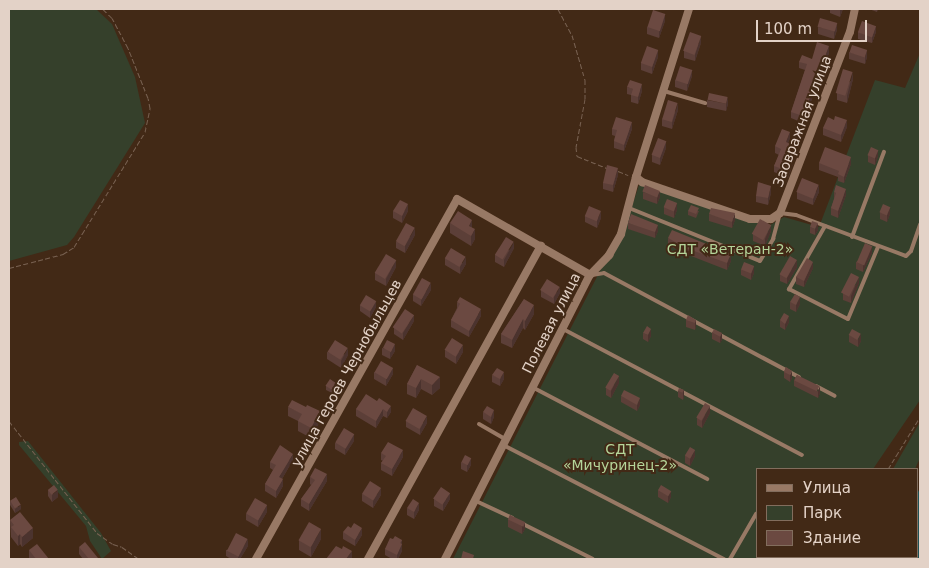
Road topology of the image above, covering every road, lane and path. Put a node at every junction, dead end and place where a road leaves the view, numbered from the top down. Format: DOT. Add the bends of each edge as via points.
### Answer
graph roads {
  1 [pos="103,9"];
  2 [pos="558,9"];
  3 [pos="690,9"];
  4 [pos="855,9"];
  5 [pos="663,91"];
  6 [pos="705,103"];
  7 [pos="884,152"];
  8 [pos="608,168"];
  9 [pos="617,171"];
  10 [pos="636,178"];
  11 [pos="628,208"];
  12 [pos="780,213"];
  13 [pos="920,225"];
  14 [pos="825,226"];
  15 [pos="852,237"];
  16 [pos="541,246"];
  17 [pos="878,247"];
  18 [pos="9,268"];
  19 [pos="590,275"];
  20 [pos="563,329"];
  21 [pos="802,378"];
  22 [pos="810,383"];
  23 [pos="532,387"];
  24 [pos="835,396"];
  25 [pos="920,417"];
  26 [pos="9,421"];
  27 [pos="479,424"];
  28 [pos="504,442"];
  29 [pos="802,455"];
  30 [pos="889,468"];
  31 [pos="707,479"];
  32 [pos="474,500"];
  33 [pos="756,514"];
  34 [pos="139,559"];
  35 [pos="256,559"];
  36 [pos="368,559"];
  37 [pos="445,559"];
  38 [pos="593,559"];
  39 [pos="724,559"];
  40 [pos="730,559"];
  1 -- 18 [label="path" via="112,18 128,48 148,98 150,108 145,132 74,247 63,254"];
  2 -- 8 [label="path" via="572,35 585,80 586,99 577,156"];
  3 -- 5 [label="street, Полевая улица"];
  4 -- 12 [label="street, Заовражная улица" via="850,32"];
  5 -- 6 [label="lane"];
  5 -- 10 [label="street, Полевая улица"];
  7 -- 15 [label="lane"];
  9 -- 10 [label="path"];
  10 -- 11 [label="street, Полевая улица"];
  10 -- 12 [label="street" via="750,219 771,219"];
  11 -- 12 [label="lane" via="760,261 773,238"];
  11 -- 19 [label="street, Полевая улица" via="621,234 609,255"];
  12 -- 14 [label="lane" via="796,215"];
  13 -- 17 [label="lane" via="906,256"];
  14 -- 15 [label="lane"];
  14 -- 17 [label="lane" via="790,289 848,320"];
  15 -- 17 [label="lane"];
  16 -- 19 [label="street"];
  16 -- 35 [label="street, улица героев Чернобыльцев" via="457,199"];
  16 -- 36 [label="street"];
  19 -- 20 [label="street, Полевая улица"];
  19 -- 21 [label="lane" via="604,273"];
  20 -- 23 [label="street, Полевая улица"];
  20 -- 29 [label="lane"];
  22 -- 24 [label="lane"];
  23 -- 28 [label="street, Полевая улица"];
  23 -- 31 [label="lane"];
  25 -- 30 [label="path"];
  26 -- 34 [label="path" via="97,533"];
  27 -- 28 [label="lane"];
  28 -- 32 [label="street, Полевая улица"];
  28 -- 39 [label="lane"];
  32 -- 37 [label="street, Полевая улица"];
  32 -- 38 [label="lane"];
  33 -- 40 [label="lane"];
}
